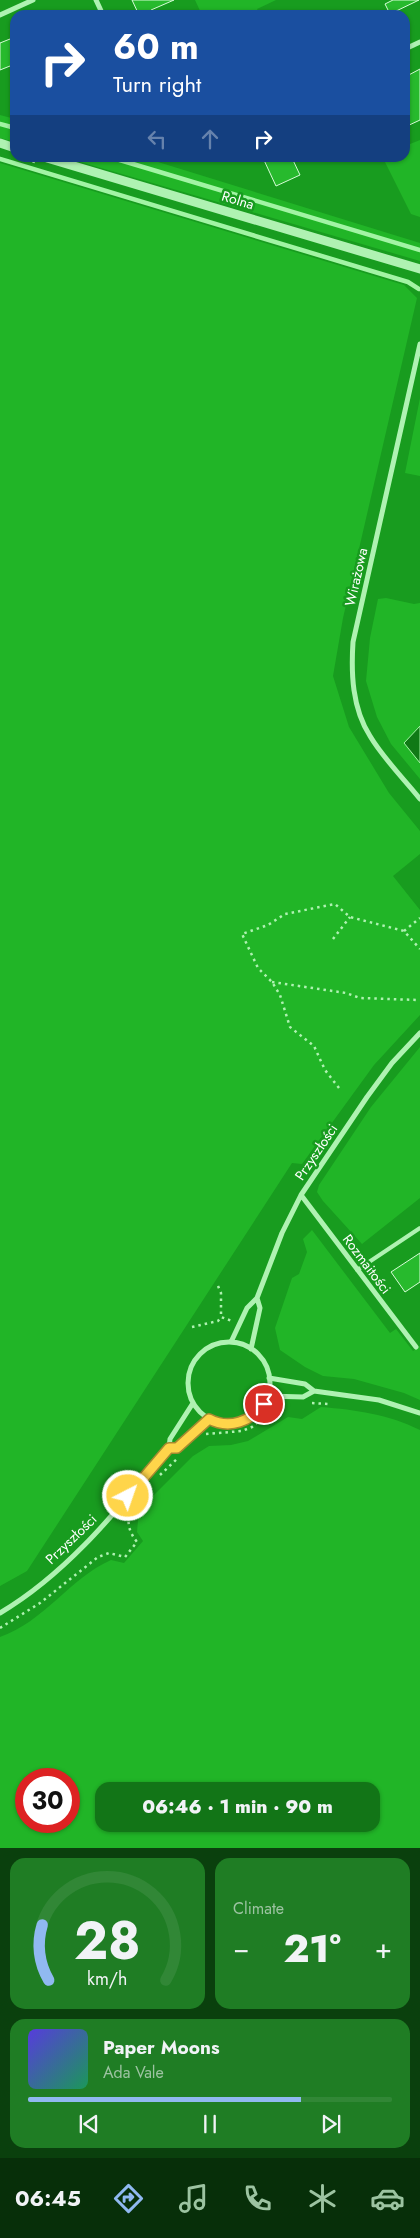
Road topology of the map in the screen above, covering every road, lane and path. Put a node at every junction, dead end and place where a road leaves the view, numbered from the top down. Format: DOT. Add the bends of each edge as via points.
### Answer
graph roads {
  1 [pos="33,0"];
  2 [pos="11,10"];
  3 [pos="60,162"];
  4 [pos="420,269"];
  5 [pos="420,344"];
  6 [pos="420,800"];
  7 [pos="350,917"];
  8 [pos="420,918"];
  9 [pos="404,931"];
  10 [pos="333,939"];
  11 [pos="420,949"];
  12 [pos="272,982"];
  13 [pos="418,1000"];
  14 [pos="420,1033"];
  15 [pos="339,1088"];
  16 [pos="301,1195"];
  17 [pos="420,1228"];
  18 [pos="357,1270"];
  19 [pos="218,1286"];
  20 [pos="257,1298"];
  21 [pos="221,1317"];
  22 [pos="236,1322"];
  23 [pos="192,1327"];
  24 [pos="231,1342"];
  25 [pos="416,1347"];
  26 [pos="251,1348"];
  27 [pos="269,1378"];
  28 [pos="314,1391"];
  29 [pos="268,1396"];
  30 [pos="193,1403"];
  31 [pos="308,1403"];
  32 [pos="280,1404"];
  33 [pos="334,1404"];
  34 [pos="420,1413"];
  35 [pos="209,1419"];
  36 [pos="203,1434"];
  37 [pos="169,1448"];
  38 [pos="180,1456"];
  39 [pos="154,1482"];
  40 [pos="132,1506"];
  41 [pos="0,1612"];
  42 [pos="0,1628"];
  1 -- 2 [label="street"];
  3 -- 4 [label="street, Rolna"];
  5 -- 6 [label="street, Wirażowa" via="353,642 352,663 358,711 370,735"];
  7 -- 9 [label="path"];
  7 -- 10 [label="path"];
  7 -- 12 [label="path" via="335,904 285,914 268,925 242,934 258,968"];
  8 -- 9 [label="path"];
  9 -- 11 [label="path"];
  12 -- 13 [label="path" via="360,998"];
  12 -- 15 [label="path" via="280,995 290,1027 314,1046 325,1070"];
  14 -- 16 [label="street, Przyszłości" via="367,1096"];
  16 -- 18 [label="street, Rozmaitości"];
  16 -- 20 [label="street, Przyszłości" via="282,1233"];
  17 -- 18 [label="lane"];
  18 -- 25 [label="street, Rozmaitości"];
  19 -- 21 [label="path"];
  20 -- 24 [label="street, Przyszłości" via="247,1308"];
  20 -- 26 [label="street, Przyszłości" via="260,1308"];
  21 -- 22 [label="path"];
  21 -- 23 [label="path" via="218,1321"];
  24 -- 26 [label="street"];
  24 -- 30 [label="street" via="211,1346 194,1362 188,1381"];
  26 -- 27 [label="street" via="263,1361"];
  27 -- 28 [label="street" via="300,1383"];
  27 -- 29 [label="street"];
  28 -- 29 [label="street" via="303,1397"];
  28 -- 34 [label="street" via="361,1396"];
  29 -- 35 [label="street" via="258,1412 241,1422 222,1423"];
  30 -- 35 [label="street"];
  30 -- 37 [label="street, Przyszłości" via="170,1439"];
  31 -- 33 [label="path"];
  32 -- 36 [label="path" via="252,1427 242,1431"];
  35 -- 37 [label="street, Przyszłości" via="177,1448"];
  37 -- 41 [label="street, Przyszłości" via="86,1543 39,1586"];
  38 -- 39 [label="path"];
  40 -- 42 [label="path" via="128,1525 137,1542 125,1557 109,1553 98,1556 40,1603"];
}
